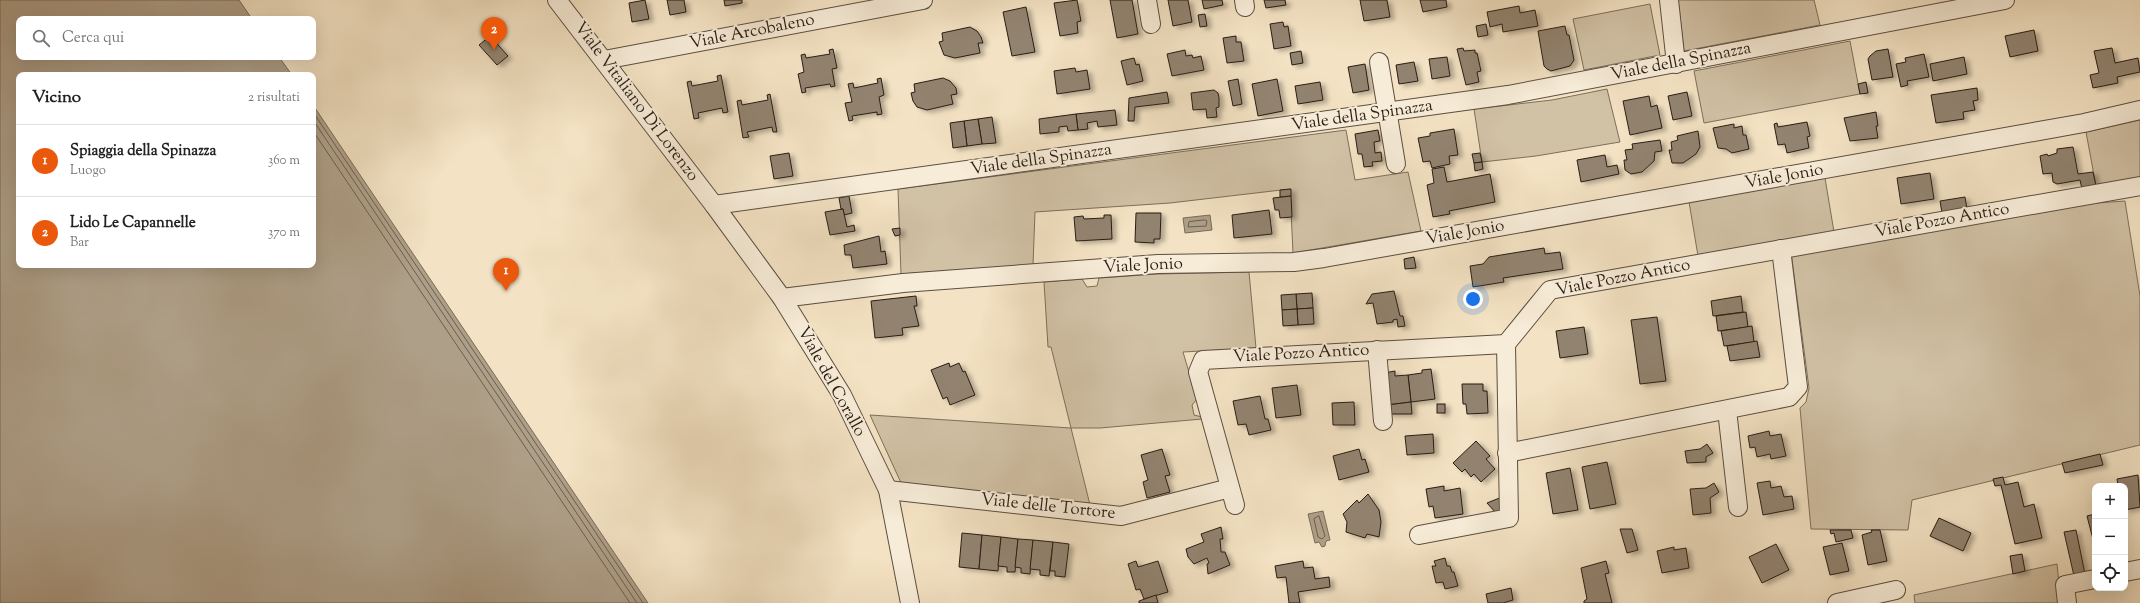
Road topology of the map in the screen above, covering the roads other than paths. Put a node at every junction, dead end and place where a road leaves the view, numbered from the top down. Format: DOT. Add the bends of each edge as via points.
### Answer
graph roads {
  1 [pos="557,0"];
  2 [pos="923,0"];
  3 [pos="1147,0"];
  4 [pos="1669,0"];
  5 [pos="2005,0"];
  6 [pos="1152,24"];
  7 [pos="604,60"];
  8 [pos="1379,62"];
  9 [pos="1676,64"];
  10 [pos="2140,110"];
  11 [pos="1388,112"];
  12 [pos="1396,164"];
  13 [pos="2140,186"];
  14 [pos="714,205"];
  15 [pos="1781,250"];
  16 [pos="782,298"];
  17 [pos="1506,344"];
  18 [pos="1377,350"];
  19 [pos="1727,410"];
  20 [pos="1383,421"];
  21 [pos="1508,453"];
  22 [pos="888,490"];
  23 [pos="1232,497"];
  24 [pos="1738,506"];
  25 [pos="1419,536"];
  26 [pos="2140,569"];
  27 [pos="2128,571"];
  28 [pos="2092,580"];
  29 [pos="1896,590"];
  30 [pos="910,603"];
  31 [pos="1837,603"];
  32 [pos="2067,603"];
  1 -- 7 [label="street, Viale Vitaliano Di Lorenzo"];
  2 -- 7 [label="street, Viale Arcobaleno"];
  3 -- 6 [label="street"];
  4 -- 9 [label="street"];
  5 -- 9 [label="street, Viale della Spinazza"];
  7 -- 14 [label="street, Viale Vitaliano Di Lorenzo"];
  8 -- 11 [label="street"];
  9 -- 11 [label="street, Viale della Spinazza" via="1508,95"];
  10 -- 16 [label="street, Viale Jonio" via="2084,123 1324,258 1294,262 1158,264 903,283"];
  11 -- 12 [label="street"];
  11 -- 14 [label="street, Viale della Spinazza"];
  13 -- 15 [label="street, Viale Pozzo Antico"];
  14 -- 16 [label="street, Viale del Corallo"];
  15 -- 17 [label="street, Viale Pozzo Antico" via="1550,290"];
  15 -- 19 [label="street" via="1798,387 1789,397"];
  16 -- 22 [label="street, Viale del Corallo" via="842,395"];
  17 -- 18 [label="street, Viale Pozzo Antico"];
  17 -- 21 [label="street"];
  18 -- 20 [label="street"];
  18 -- 23 [label="street, Viale Pozzo Antico" via="1203,360 1198,372"];
  19 -- 21 [label="street"];
  19 -- 24 [label="street"];
  21 -- 25 [label="street" via="1509,518"];
  22 -- 23 [label="street, Viale delle Tortore" via="1121,516"];
  22 -- 30 [label="street, Viale del Corallo"];
  26 -- 27 [label="street"];
  28 -- 32 [label="street" via="2065,585"];
  29 -- 31 [label="street"];
}
